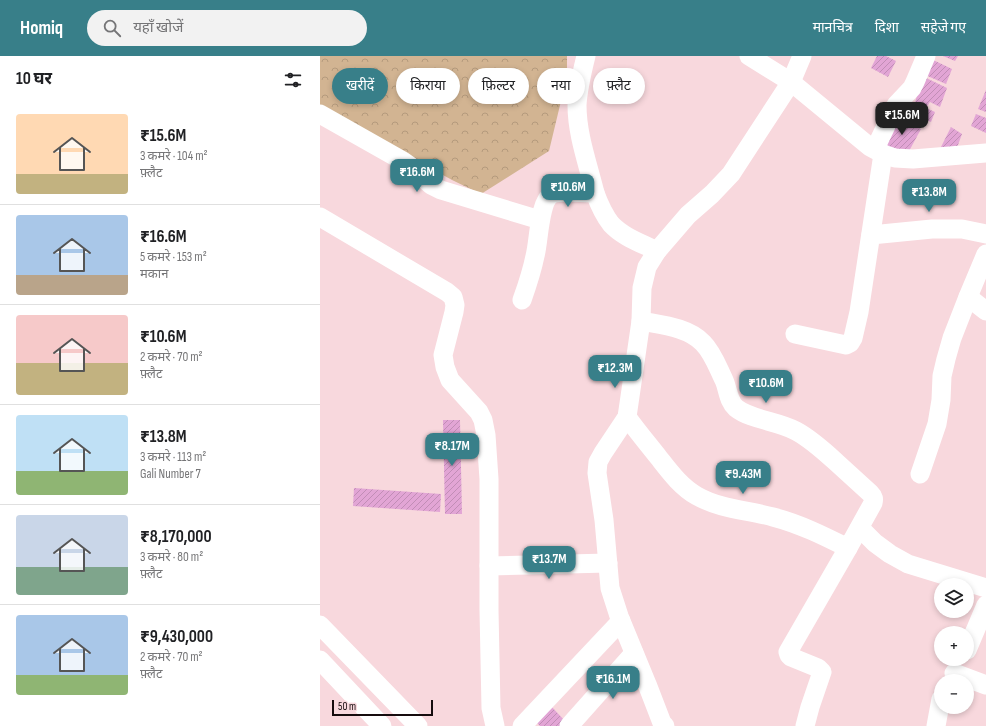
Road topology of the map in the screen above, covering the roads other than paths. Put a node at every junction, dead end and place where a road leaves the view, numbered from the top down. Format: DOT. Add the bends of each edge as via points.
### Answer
graph roads {
  1 [pos="586,56"];
  2 [pos="749,56"];
  3 [pos="802,56"];
  4 [pos="926,56"];
  5 [pos="792,82"];
  6 [pos="320,114"];
  7 [pos="879,151"];
  8 [pos="986,153"];
  9 [pos="595,193"];
  10 [pos="320,217"];
  11 [pos="540,220"];
  12 [pos="986,234"];
  13 [pos="871,235"];
  14 [pos="657,251"];
  15 [pos="986,254"];
  16 [pos="968,297"];
  17 [pos="522,300"];
  18 [pos="986,311"];
  19 [pos="641,321"];
  20 [pos="795,334"];
  21 [pos="627,417"];
  22 [pos="920,474"];
  23 [pos="860,528"];
  24 [pos="848,548"];
  25 [pos="608,563"];
  26 [pos="489,566"];
  27 [pos="986,588"];
  28 [pos="986,605"];
  29 [pos="621,621"];
  30 [pos="320,625"];
  31 [pos="974,633"];
  32 [pos="634,654"];
  33 [pos="320,660"];
  34 [pos="955,671"];
  35 [pos="986,685"];
  36 [pos="938,714"];
  37 [pos="662,725"];
  38 [pos="382,726"];
  39 [pos="418,726"];
  40 [pos="495,726"];
  41 [pos="522,726"];
  42 [pos="569,726"];
  43 [pos="805,726"];
  44 [pos="936,726"];
  1 -- 9 [label="street" via="578,105 580,137"];
  2 -- 5 [label="street"];
  3 -- 5 [label="street"];
  4 -- 7 [label="street" via="916,82 896,105"];
  5 -- 7 [label="street" via="870,147"];
  5 -- 14 [label="street" via="731,174 688,215"];
  6 -- 11 [label="street" via="403,160 430,185"];
  7 -- 8 [label="street" via="894,158 912,159"];
  7 -- 13 [label="street"];
  9 -- 11 [label="street" via="552,194 543,208"];
  9 -- 14 [label="street" via="611,223 620,232"];
  10 -- 26 [label="street" via="453,297 454,312 443,355 450,380 483,420 489,479"];
  11 -- 17 [label="street" via="536,254"];
  12 -- 13 [label="street" via="962,229 932,229"];
  13 -- 20 [label="street" via="859,312 850,343 846,345"];
  14 -- 19 [label="street" via="647,267 642,288"];
  15 -- 16 [label="street"];
  16 -- 18 [label="street"];
  16 -- 22 [label="street" via="946,359 937,424"];
  19 -- 21 [label="street"];
  19 -- 23 [label="street" via="676,328 703,343 715,360 735,407 748,415 780,424 807,437 874,496"];
  21 -- 24 [label="street" via="677,480 696,496 715,504 793,523"];
  21 -- 25 [label="street" via="598,462 596,473"];
  23 -- 24 [label="street"];
  23 -- 27 [label="street" via="875,543 908,564"];
  24 -- 43 [label="street" via="788,652 791,658 822,672"];
  25 -- 26 [label="street"];
  25 -- 29 [label="street" via="610,588"];
  26 -- 40 [label="street" via="491,708"];
  28 -- 31 [label="street"];
  29 -- 32 [label="street"];
  29 -- 41 [label="street"];
  30 -- 39 [label="street"];
  32 -- 37 [label="street"];
  32 -- 42 [label="street"];
  33 -- 38 [label="street"];
  34 -- 35 [label="street"];
  36 -- 44 [label="street"];
}
